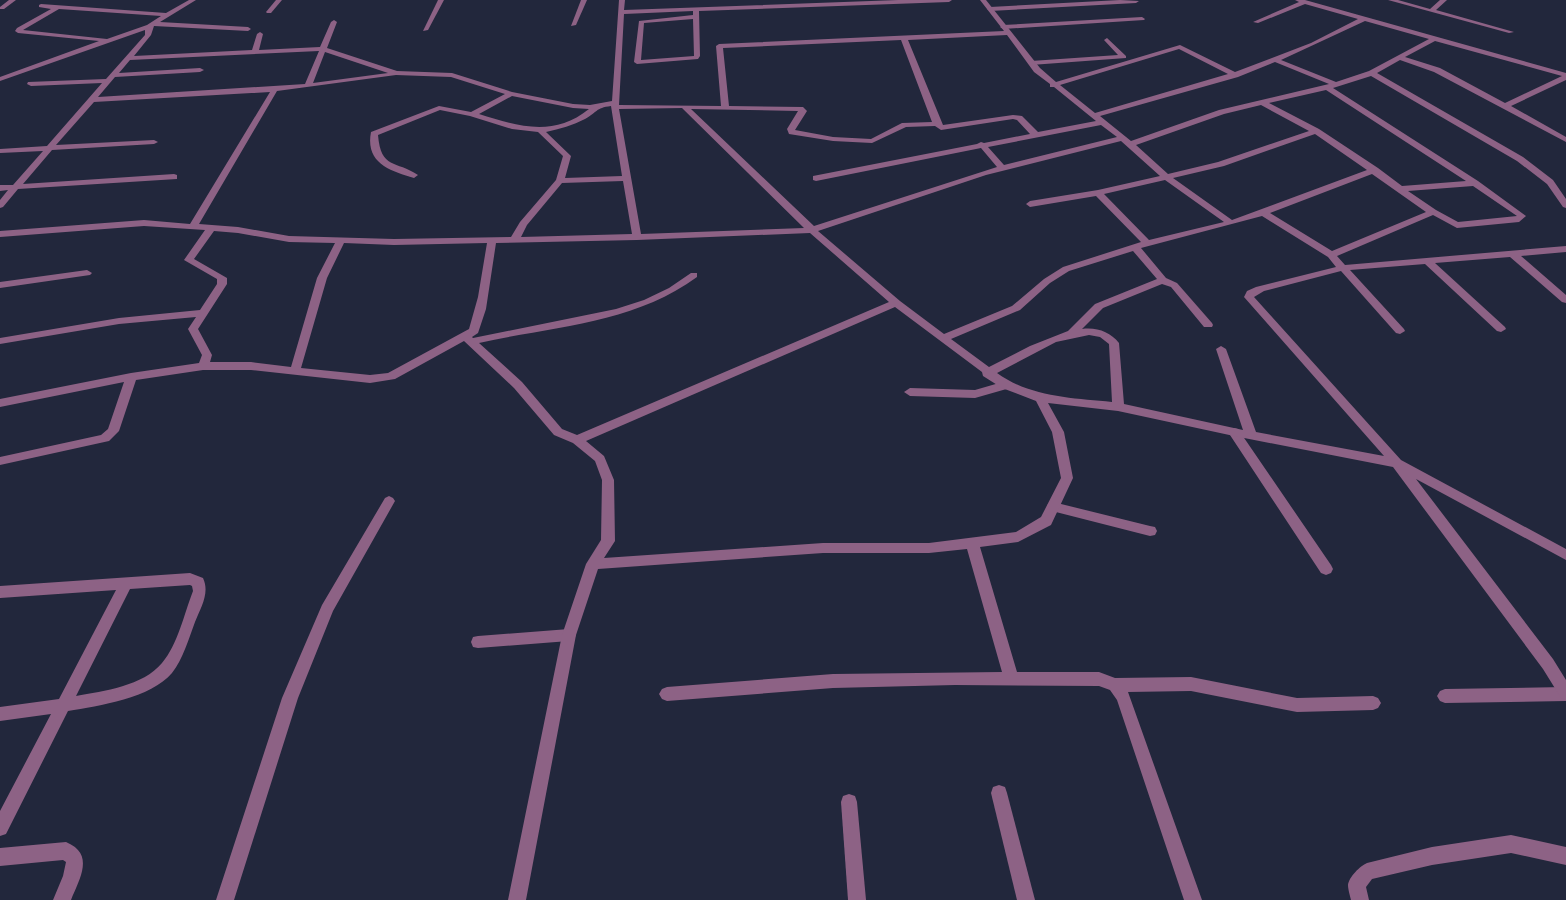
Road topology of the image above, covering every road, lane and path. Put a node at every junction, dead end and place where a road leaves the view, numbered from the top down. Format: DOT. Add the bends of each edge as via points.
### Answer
graph roads {
  1 [pos="13,0"];
  2 [pos="193,0"];
  3 [pos="279,0"];
  4 [pos="441,0"];
  5 [pos="584,0"];
  6 [pos="622,0"];
  7 [pos="949,0"];
  8 [pos="983,0"];
  9 [pos="1391,0"];
  10 [pos="1444,0"];
  11 [pos="1136,1"];
  12 [pos="1301,1"];
  13 [pos="41,6"];
  14 [pos="2,8"];
  15 [pos="57,8"];
  16 [pos="696,9"];
  17 [pos="990,9"];
  18 [pos="1431,11"];
  19 [pos="269,12"];
  20 [pos="620,12"];
  21 [pos="168,16"];
  22 [pos="696,17"];
  23 [pos="1365,18"];
  24 [pos="1142,19"];
  25 [pos="334,22"];
  26 [pos="1256,22"];
  27 [pos="151,25"];
  28 [pos="573,25"];
  29 [pos="1003,27"];
  30 [pos="248,29"];
  31 [pos="425,30"];
  32 [pos="1511,32"];
  33 [pos="1008,33"];
  34 [pos="260,34"];
  35 [pos="1435,38"];
  36 [pos="904,39"];
  37 [pos="109,40"];
  38 [pos="1107,40"];
  39 [pos="323,49"];
  40 [pos="255,53"];
  41 [pos="129,58"];
  42 [pos="1401,58"];
  43 [pos="1275,60"];
  44 [pos="1031,63"];
  45 [pos="200,70"];
  46 [pos="396,73"];
  47 [pos="1372,73"];
  48 [pos="1235,75"];
  49 [pos="1566,76"];
  50 [pos="111,78"];
  51 [pos="0,79"];
  52 [pos="31,84"];
  53 [pos="1053,85"];
  54 [pos="1337,85"];
  55 [pos="308,86"];
  56 [pos="1327,87"];
  57 [pos="275,89"];
  58 [pos="511,94"];
  59 [pos="91,100"];
  60 [pos="1263,103"];
  61 [pos="615,105"];
  62 [pos="595,106"];
  63 [pos="684,106"];
  64 [pos="1505,106"];
  65 [pos="725,108"];
  66 [pos="472,114"];
  67 [pos="1096,115"];
  68 [pos="1104,122"];
  69 [pos="937,123"];
  70 [pos="1316,131"];
  71 [pos="542,132"];
  72 [pos="1035,134"];
  73 [pos="1566,140"];
  74 [pos="1126,141"];
  75 [pos="154,142"];
  76 [pos="981,144"];
  77 [pos="48,149"];
  78 [pos="0,151"];
  79 [pos="1002,168"];
  80 [pos="1375,170"];
  81 [pos="414,175"];
  82 [pos="174,177"];
  83 [pos="1166,177"];
  84 [pos="627,178"];
  85 [pos="816,178"];
  86 [pos="560,181"];
  87 [pos="1550,182"];
  88 [pos="1475,183"];
  89 [pos="1566,184"];
  90 [pos="16,187"];
  91 [pos="0,188"];
  92 [pos="1401,189"];
  93 [pos="1098,193"];
  94 [pos="1030,204"];
  95 [pos="0,205"];
  96 [pos="1566,205"];
  97 [pos="1433,212"];
  98 [pos="1263,213"];
  99 [pos="1231,223"];
  100 [pos="193,226"];
  101 [pos="211,228"];
  102 [pos="812,230"];
  103 [pos="0,234"];
  104 [pos="637,237"];
  105 [pos="492,240"];
  106 [pos="514,240"];
  107 [pos="341,241"];
  108 [pos="1147,243"];
  109 [pos="1135,247"];
  110 [pos="1566,249"];
  111 [pos="1512,254"];
  112 [pos="1331,255"];
  113 [pos="1427,261"];
  114 [pos="1342,268"];
  115 [pos="87,273"];
  116 [pos="694,275"];
  117 [pos="1162,280"];
  118 [pos="0,285"];
  119 [pos="1566,300"];
  120 [pos="896,303"];
  121 [pos="203,312"];
  122 [pos="1208,325"];
  123 [pos="1501,329"];
  124 [pos="1400,331"];
  125 [pos="1073,332"];
  126 [pos="944,338"];
  127 [pos="468,339"];
  128 [pos="0,341"];
  129 [pos="1221,349"];
  130 [pos="202,366"];
  131 [pos="295,370"];
  132 [pos="987,373"];
  133 [pos="131,377"];
  134 [pos="1006,385"];
  135 [pos="910,392"];
  136 [pos="1040,398"];
  137 [pos="0,403"];
  138 [pos="1118,406"];
  139 [pos="1234,432"];
  140 [pos="1251,435"];
  141 [pos="577,440"];
  142 [pos="0,461"];
  143 [pos="1397,463"];
  144 [pos="389,501"];
  145 [pos="1053,507"];
  146 [pos="1150,531"];
  147 [pos="972,543"];
  148 [pos="1566,555"];
  149 [pos="593,564"];
  150 [pos="1326,569"];
  151 [pos="127,582"];
  152 [pos="0,592"];
  153 [pos="569,635"];
  154 [pos="478,642"];
  155 [pos="1011,678"];
  156 [pos="1115,685"];
  157 [pos="1566,693"];
  158 [pos="668,694"];
  159 [pos="1445,696"];
  160 [pos="1373,703"];
  161 [pos="62,706"];
  162 [pos="0,714"];
  163 [pos="999,793"];
  164 [pos="849,802"];
  165 [pos="0,828"];
  166 [pos="1566,856"];
  167 [pos="0,857"];
  168 [pos="63,900"];
  169 [pos="225,900"];
  170 [pos="518,900"];
  171 [pos="857,900"];
  172 [pos="1026,900"];
  173 [pos="1193,900"];
  174 [pos="1360,900"];
  1 -- 14 [label="street"];
  2 -- 21 [label="street"];
  3 -- 19 [label="street"];
  4 -- 31 [label="street"];
  5 -- 28 [label="street"];
  6 -- 20 [label="street"];
  7 -- 16 [label="street"];
  8 -- 17 [label="street"];
  9 -- 18 [label="street"];
  10 -- 18 [label="street"];
  11 -- 17 [label="street"];
  12 -- 23 [label="street"];
  12 -- 26 [label="street"];
  13 -- 15 [label="street"];
  15 -- 21 [label="street"];
  15 -- 37 [label="street" via="18,31"];
  16 -- 20 [label="street"];
  16 -- 22 [label="street"];
  17 -- 29 [label="street"];
  18 -- 32 [label="street"];
  20 -- 61 [label="street"];
  21 -- 27 [label="street"];
  22 -- 22 [label="street" via="696,58 638,62 641,22"];
  23 -- 35 [label="street"];
  23 -- 43 [label="street"];
  24 -- 29 [label="street"];
  25 -- 39 [label="street"];
  27 -- 30 [label="street"];
  27 -- 37 [label="street"];
  27 -- 41 [label="street" via="148,35"];
  29 -- 33 [label="street"];
  33 -- 36 [label="street"];
  33 -- 44 [label="street"];
  34 -- 40 [label="street"];
  35 -- 42 [label="street"];
  35 -- 49 [label="street"];
  36 -- 65 [label="street" via="719,46"];
  36 -- 69 [label="street"];
  37 -- 51 [label="street"];
  38 -- 44 [label="street" via="1124,57"];
  39 -- 40 [label="street"];
  39 -- 46 [label="street"];
  39 -- 55 [label="street"];
  40 -- 41 [label="street"];
  41 -- 50 [label="street"];
  42 -- 47 [label="street"];
  42 -- 64 [label="street" via="1437,70"];
  43 -- 48 [label="street"];
  43 -- 54 [label="street"];
  44 -- 53 [label="street"];
  45 -- 50 [label="street"];
  46 -- 55 [label="street"];
  46 -- 58 [label="street" via="452,75"];
  47 -- 54 [label="street"];
  47 -- 87 [label="street" via="1520,159"];
  48 -- 53 [label="street" via="1179,47"];
  48 -- 67 [label="street"];
  49 -- 64 [label="street"];
  50 -- 52 [label="street"];
  50 -- 59 [label="street"];
  53 -- 67 [label="street"];
  54 -- 56 [label="street"];
  55 -- 57 [label="street"];
  56 -- 60 [label="street"];
  56 -- 88 [label="street"];
  57 -- 59 [label="street"];
  57 -- 100 [label="street"];
  58 -- 62 [label="street" via="573,106"];
  58 -- 66 [label="street"];
  59 -- 77 [label="street"];
  60 -- 70 [label="street"];
  60 -- 74 [label="street"];
  61 -- 62 [label="street"];
  61 -- 63 [label="street"];
  61 -- 84 [label="street"];
  62 -- 71 [label="street" via="567,125"];
  63 -- 65 [label="street"];
  63 -- 102 [label="street"];
  64 -- 73 [label="street"];
  65 -- 69 [label="street" via="800,109 792,132 833,139 872,141 910,124"];
  66 -- 71 [label="street"];
  66 -- 81 [label="street" via="439,108 374,134 376,158"];
  67 -- 68 [label="street"];
  68 -- 72 [label="street"];
  68 -- 74 [label="street"];
  69 -- 72 [label="street" via="946,129 1013,117"];
  70 -- 80 [label="street"];
  70 -- 83 [label="street" via="1221,164"];
  71 -- 86 [label="street" via="567,156"];
  72 -- 76 [label="street"];
  74 -- 79 [label="street"];
  74 -- 83 [label="street"];
  75 -- 77 [label="street"];
  76 -- 79 [label="street"];
  76 -- 85 [label="street"];
  77 -- 78 [label="street"];
  77 -- 90 [label="street"];
  79 -- 102 [label="street"];
  80 -- 92 [label="street"];
  80 -- 98 [label="street"];
  82 -- 90 [label="street"];
  83 -- 93 [label="street"];
  83 -- 99 [label="street"];
  84 -- 86 [label="street"];
  84 -- 104 [label="street"];
  86 -- 106 [label="street"];
  87 -- 89 [label="street"];
  87 -- 96 [label="street"];
  88 -- 92 [label="street"];
  88 -- 97 [label="street" via="1522,216 1457,225"];
  90 -- 91 [label="street"];
  90 -- 95 [label="street"];
  92 -- 97 [label="street"];
  93 -- 94 [label="street"];
  93 -- 108 [label="street"];
  97 -- 112 [label="street"];
  98 -- 99 [label="street"];
  98 -- 112 [label="street"];
  99 -- 108 [label="street"];
  100 -- 101 [label="street"];
  100 -- 103 [label="street" via="144,223"];
  101 -- 107 [label="street" via="289,239"];
  101 -- 121 [label="street" via="189,260 222,278"];
  102 -- 104 [label="street"];
  102 -- 120 [label="street"];
  104 -- 106 [label="street"];
  105 -- 106 [label="street"];
  105 -- 107 [label="street"];
  105 -- 127 [label="street" via="481,313"];
  107 -- 131 [label="street" via="322,278"];
  108 -- 109 [label="street"];
  109 -- 117 [label="street"];
  109 -- 126 [label="street" via="1066,269 1047,280 1016,308"];
  110 -- 111 [label="street"];
  111 -- 113 [label="street"];
  111 -- 119 [label="street"];
  112 -- 114 [label="street"];
  113 -- 114 [label="street"];
  113 -- 123 [label="street"];
  114 -- 124 [label="street"];
  114 -- 143 [label="street" via="1260,289 1249,297"];
  115 -- 118 [label="street"];
  116 -- 127 [label="street" via="678,290 593,318"];
  117 -- 122 [label="street" via="1174,285"];
  117 -- 125 [label="street" via="1099,306"];
  120 -- 126 [label="street"];
  120 -- 141 [label="street"];
  121 -- 128 [label="street"];
  121 -- 130 [label="street" via="193,329 207,355"];
  125 -- 132 [label="street"];
  125 -- 138 [label="street" via="1099,331 1109,335 1114,344"];
  126 -- 132 [label="street"];
  127 -- 131 [label="street" via="391,376 370,379"];
  127 -- 141 [label="street" via="518,385 558,432"];
  129 -- 140 [label="street"];
  130 -- 131 [label="street"];
  130 -- 133 [label="street"];
  132 -- 134 [label="street"];
  133 -- 137 [label="street"];
  133 -- 142 [label="street" via="113,431 105,438"];
  134 -- 135 [label="street" via="975,394"];
  134 -- 136 [label="street"];
  136 -- 138 [label="street"];
  136 -- 145 [label="street" via="1058,432 1067,478"];
  138 -- 139 [label="street"];
  139 -- 140 [label="street"];
  139 -- 150 [label="street"];
  140 -- 143 [label="street"];
  141 -- 149 [label="street" via="600,459 608,480 608,541"];
  143 -- 148 [label="street"];
  143 -- 157 [label="street"];
  144 -- 169 [label="street" via="327,609 290,698"];
  145 -- 146 [label="street"];
  145 -- 147 [label="street" via="1046,522 1018,537"];
  147 -- 149 [label="street" via="929,548 823,548"];
  147 -- 155 [label="street"];
  149 -- 153 [label="street"];
  151 -- 152 [label="street"];
  151 -- 161 [label="street"];
  151 -- 161 [label="street" via="198,582 200,591 167,668 142,686"];
  153 -- 154 [label="street"];
  153 -- 170 [label="street"];
  155 -- 156 [label="street" via="1099,679"];
  155 -- 158 [label="street" via="833,681"];
  156 -- 160 [label="street" via="1191,684 1297,705"];
  156 -- 173 [label="street" via="1123,697"];
  157 -- 159 [label="street"];
  161 -- 162 [label="street"];
  161 -- 165 [label="street"];
  163 -- 172 [label="street"];
  164 -- 171 [label="street"];
  166 -- 174 [label="street" via="1511,844 1432,856 1367,872 1357,885"];
  167 -- 168 [label="street" via="66,851 75,858"];
}
